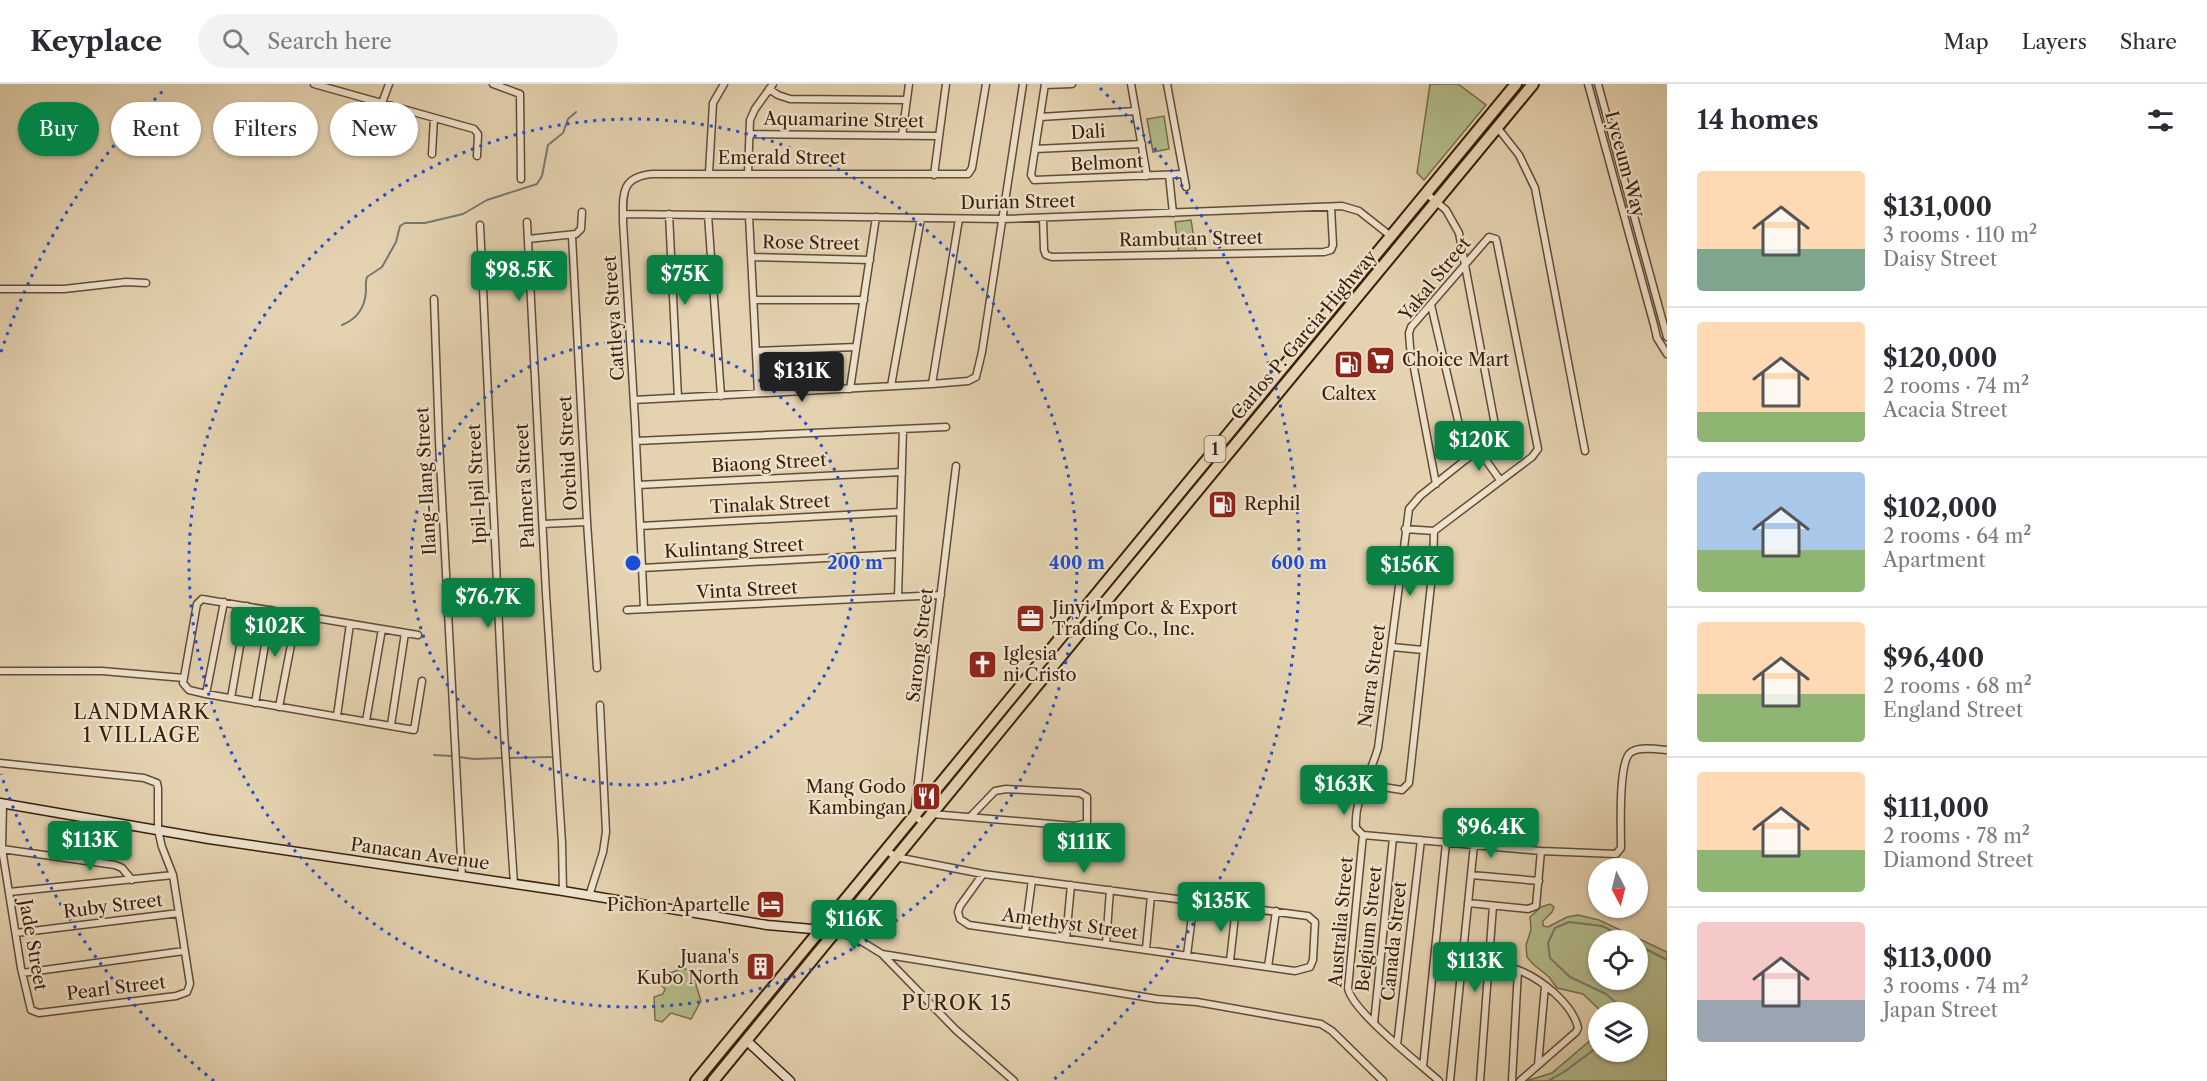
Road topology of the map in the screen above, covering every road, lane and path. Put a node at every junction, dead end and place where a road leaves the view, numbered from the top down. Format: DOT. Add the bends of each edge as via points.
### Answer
graph roads {
  1 [pos="314,84"];
  2 [pos="389,84"];
  3 [pos="493,84"];
  4 [pos="724,84"];
  5 [pos="909,84"];
  6 [pos="946,84"];
  7 [pos="986,84"];
  8 [pos="1023,84"];
  9 [pos="1072,84"];
  10 [pos="1131,84"];
  11 [pos="1167,84"];
  12 [pos="1533,84"];
  13 [pos="1588,84"];
  14 [pos="1598,84"];
  15 [pos="1045,85"];
  16 [pos="771,87"];
  17 [pos="1513,88"];
  18 [pos="907,100"];
  19 [pos="1520,100"];
  20 [pos="378,102"];
  21 [pos="382,102"];
  22 [pos="1136,111"];
  23 [pos="418,113"];
  24 [pos="1040,117"];
  25 [pos="434,118"];
  26 [pos="1497,127"];
  27 [pos="749,134"];
  28 [pos="902,136"];
  29 [pos="938,136"];
  30 [pos="1142,144"];
  31 [pos="1035,149"];
  32 [pos="432,154"];
  33 [pos="477,156"];
  34 [pos="709,173"];
  35 [pos="748,173"];
  36 [pos="1183,174"];
  37 [pos="934,175"];
  38 [pos="1169,175"];
  39 [pos="1147,176"];
  40 [pos="521,179"];
  41 [pos="1186,187"];
  42 [pos="1427,194"];
  43 [pos="1437,201"];
  44 [pos="1331,207"];
  45 [pos="582,212"];
  46 [pos="1173,213"];
  47 [pos="623,214"];
  48 [pos="669,214"];
  49 [pos="708,215"];
  50 [pos="749,216"];
  51 [pos="876,217"];
  52 [pos="921,218"];
  53 [pos="1043,218"];
  54 [pos="959,219"];
  55 [pos="1002,219"];
  56 [pos="527,222"];
  57 [pos="480,225"];
  58 [pos="572,236"];
  59 [pos="1391,236"];
  60 [pos="528,239"];
  61 [pos="1401,244"];
  62 [pos="751,257"];
  63 [pos="870,260"];
  64 [pos="1466,263"];
  65 [pos="146,283"];
  66 [pos="0,289"];
  67 [pos="434,299"];
  68 [pos="754,300"];
  69 [pos="864,300"];
  70 [pos="1431,305"];
  71 [pos="1667,336"];
  72 [pos="856,347"];
  73 [pos="756,351"];
  74 [pos="1667,354"];
  75 [pos="932,384"];
  76 [pos="891,386"];
  77 [pos="850,388"];
  78 [pos="758,393"];
  79 [pos="721,396"];
  80 [pos="678,398"];
  81 [pos="634,400"];
  82 [pos="946,427"];
  83 [pos="903,429"];
  84 [pos="636,441"];
  85 [pos="1478,450"];
  86 [pos="1586,452"];
  87 [pos="1467,459"];
  88 [pos="956,466"];
  89 [pos="902,472"];
  90 [pos="1500,480"];
  91 [pos="1436,484"];
  92 [pos="638,485"];
  93 [pos="900,512"];
  94 [pos="586,522"];
  95 [pos="543,524"];
  96 [pos="640,526"];
  97 [pos="1405,529"];
  98 [pos="1434,531"];
  99 [pos="899,554"];
  100 [pos="642,568"];
  101 [pos="942,595"];
  102 [pos="898,597"];
  103 [pos="224,602"];
  104 [pos="248,606"];
  105 [pos="644,609"];
  106 [pos="271,610"];
  107 [pos="627,610"];
  108 [pos="297,614"];
  109 [pos="350,624"];
  110 [pos="382,629"];
  111 [pos="405,633"];
  112 [pos="418,635"];
  113 [pos="1392,647"];
  114 [pos="1423,650"];
  115 [pos="597,668"];
  116 [pos="0,670"];
  117 [pos="184,678"];
  118 [pos="422,681"];
  119 [pos="206,694"];
  120 [pos="231,698"];
  121 [pos="255,703"];
  122 [pos="600,705"];
  123 [pos="279,707"];
  124 [pos="337,716"];
  125 [pos="366,721"];
  126 [pos="391,725"];
  127 [pos="1667,750"];
  128 [pos="0,763"];
  129 [pos="1364,784"];
  130 [pos="2,803"];
  131 [pos="932,814"];
  132 [pos="914,815"];
  133 [pos="970,817"];
  134 [pos="923,823"];
  135 [pos="158,830"];
  136 [pos="1363,835"];
  137 [pos="1393,838"];
  138 [pos="1420,840"];
  139 [pos="1446,843"];
  140 [pos="1474,845"];
  141 [pos="2,849"];
  142 [pos="886,850"];
  143 [pos="1541,851"];
  144 [pos="896,857"];
  145 [pos="983,874"];
  146 [pos="173,875"];
  147 [pos="1471,875"];
  148 [pos="462,877"];
  149 [pos="132,880"];
  150 [pos="1032,880"];
  151 [pos="1539,881"];
  152 [pos="514,884"];
  153 [pos="1071,885"];
  154 [pos="1110,890"];
  155 [pos="563,891"];
  156 [pos="9,892"];
  157 [pos="589,896"];
  158 [pos="1151,896"];
  159 [pos="1194,901"];
  160 [pos="1468,903"];
  161 [pos="1493,906"];
  162 [pos="1236,907"];
  163 [pos="1276,911"];
  164 [pos="179,913"];
  165 [pos="819,931"];
  166 [pos="835,932"];
  167 [pos="16,933"];
  168 [pos="1025,933"];
  169 [pos="1066,939"];
  170 [pos="1106,944"];
  171 [pos="1146,949"];
  172 [pos="184,951"];
  173 [pos="882,954"];
  174 [pos="1187,955"];
  175 [pos="1230,961"];
  176 [pos="1461,963"];
  177 [pos="1489,964"];
  178 [pos="1268,967"];
  179 [pos="1518,970"];
  180 [pos="22,973"];
  181 [pos="778,981"];
  182 [pos="1545,986"];
  183 [pos="788,989"];
  184 [pos="39,1013"];
  185 [pos="1374,1023"];
  186 [pos="746,1040"];
  187 [pos="1398,1045"];
  188 [pos="1538,1065"];
  189 [pos="1423,1067"];
  190 [pos="696,1081"];
  191 [pos="713,1081"];
  192 [pos="790,1081"];
  193 [pos="1014,1081"];
  194 [pos="1383,1081"];
  195 [pos="1439,1081"];
  196 [pos="1450,1081"];
  197 [pos="1480,1081"];
  198 [pos="1512,1081"];
  199 [pos="1520,1081"];
  1 -- 20 [label="street"];
  2 -- 21 [label="street"];
  3 -- 40 [label="street" via="520,94"];
  4 -- 34 [label="street" via="713,103"];
  5 -- 18 [label="street"];
  6 -- 29 [label="street"];
  7 -- 37 [label="street, Emerald Street" via="970,173"];
  8 -- 55 [label="street"];
  9 -- 15 [label="street"];
  10 -- 22 [label="street"];
  11 -- 36 [label="street"];
  12 -- 19 [label="highway, Carlos P. Garcia Highway / 1"];
  13 -- 74 [label="street, Lyceum Way" via="1653,326"];
  14 -- 71 [label="street, Lyceum Way"];
  15 -- 24 [label="street"];
  16 -- 18 [label="street" via="778,95 790,99"];
  16 -- 27 [label="street" via="752,114"];
  17 -- 19 [label="highway"];
  17 -- 42 [label="highway, Carlos P. Garcia Highway / 1"];
  18 -- 28 [label="street"];
  19 -- 26 [label="highway, Carlos P. Garcia Highway / 1"];
  22 -- 24 [label="street"];
  22 -- 30 [label="street"];
  23 -- 25 [label="street"];
  24 -- 31 [label="street"];
  25 -- 32 [label="street"];
  25 -- 33 [label="street" via="476,131"];
  26 -- 43 [label="highway, Carlos P. Garcia Highway / 1"];
  26 -- 86 [label="street" via="1519,155 1535,188"];
  27 -- 28 [label="street, Aquamarine Street"];
  27 -- 35 [label="street"];
  28 -- 29 [label="street, Aquamarine Street"];
  29 -- 37 [label="street"];
  30 -- 31 [label="street, Dali"];
  30 -- 39 [label="street"];
  31 -- 39 [label="street, Belmont" via="1031,175 1036,181"];
  34 -- 35 [label="street, Emerald Street"];
  34 -- 47 [label="street, Emerald Street" via="635,177 625,186"];
  35 -- 37 [label="street, Emerald Street"];
  36 -- 38 [label="street, Belmont"];
  36 -- 41 [label="street"];
  38 -- 39 [label="street, Belmont"];
  38 -- 46 [label="street"];
  42 -- 43 [label="street, Narra Street"];
  42 -- 59 [label="highway, Carlos P. Garcia Highway / 1"];
  43 -- 61 [label="highway, Carlos P. Garcia Highway / 1"];
  43 -- 64 [label="street, Narra Street" via="1456,225"];
  44 -- 46 [label="street, Durian Street"];
  44 -- 53 [label="street, Rambutan Street" via="1333,245 1324,252 1052,257 1044,250"];
  44 -- 59 [label="street, Durian Street" via="1359,211"];
  45 -- 58 [label="street" via="579,232"];
  46 -- 53 [label="street, Durian Street"];
  47 -- 48 [label="street, Durian Street"];
  47 -- 81 [label="street, Cattleya Street"];
  48 -- 49 [label="street, Durian Street"];
  48 -- 80 [label="street"];
  49 -- 50 [label="street, Durian Street"];
  49 -- 79 [label="street"];
  50 -- 51 [label="street, Durian Street"];
  50 -- 62 [label="street"];
  51 -- 52 [label="street, Durian Street"];
  51 -- 63 [label="street"];
  52 -- 54 [label="street, Durian Street"];
  52 -- 76 [label="street"];
  53 -- 55 [label="street, Durian Street"];
  54 -- 55 [label="street, Durian Street"];
  54 -- 75 [label="street"];
  55 -- 75 [label="street" via="978,375 968,381"];
  56 -- 60 [label="street, Palmera Street"];
  57 -- 152 [label="street, Ipil-Ipil Street"];
  58 -- 60 [label="street"];
  58 -- 94 [label="street, Orchid Street"];
  59 -- 61 [label="street, Durian Street"];
  59 -- 132 [label="highway, Carlos P. Garcia Highway / 1"];
  60 -- 95 [label="street, Palmera Street"];
  61 -- 131 [label="highway, Carlos P. Garcia Highway / 1"];
  62 -- 63 [label="street, Rose Street"];
  62 -- 68 [label="street"];
  63 -- 69 [label="street"];
  64 -- 70 [label="street, Yakal Street"];
  64 -- 85 [label="street, Narra Street" via="1495,429 1492,438"];
  64 -- 90 [label="street, Yakal Street" via="1489,237 1496,239 1538,441 1532,457"];
  65 -- 66 [label="street"];
  67 -- 148 [label="street, Ilang-Ilang Street"];
  68 -- 69 [label="street"];
  68 -- 73 [label="street"];
  69 -- 72 [label="street"];
  70 -- 87 [label="street"];
  70 -- 91 [label="street, Yakal Street" via="1411,327 1409,340"];
  72 -- 73 [label="street"];
  72 -- 77 [label="street"];
  73 -- 78 [label="street"];
  75 -- 76 [label="street"];
  76 -- 77 [label="street"];
  77 -- 78 [label="street"];
  78 -- 79 [label="street"];
  79 -- 80 [label="street"];
  80 -- 81 [label="street"];
  81 -- 84 [label="street, Cattleya Street"];
  82 -- 83 [label="street"];
  83 -- 84 [label="street"];
  83 -- 89 [label="street"];
  84 -- 92 [label="street, Cattleya Street"];
  85 -- 87 [label="street, Narra Street"];
  85 -- 90 [label="street"];
  87 -- 91 [label="street, Narra Street"];
  88 -- 101 [label="street, Sarong Street"];
  89 -- 92 [label="street, Biaong Street"];
  89 -- 93 [label="street"];
  90 -- 98 [label="street"];
  91 -- 97 [label="street, Narra Street" via="1413,503"];
  92 -- 96 [label="street, Cattleya Street"];
  93 -- 96 [label="street, Tinalak Street"];
  93 -- 99 [label="street"];
  94 -- 95 [label="street"];
  94 -- 115 [label="street, Orchid Street"];
  95 -- 155 [label="street, Palmera Street"];
  96 -- 100 [label="street, Cattleya Street"];
  97 -- 98 [label="street"];
  97 -- 113 [label="street, Narra Street"];
  98 -- 114 [label="street"];
  99 -- 100 [label="street, Kulintang Street"];
  99 -- 102 [label="street"];
  100 -- 105 [label="street, Cattleya Street"];
  101 -- 102 [label="street, Vinta Street"];
  101 -- 132 [label="street, Sarong Street"];
  102 -- 105 [label="street, Vinta Street"];
  103 -- 104 [label="street"];
  103 -- 117 [label="street" via="199,601"];
  103 -- 119 [label="street"];
  104 -- 106 [label="street"];
  104 -- 120 [label="street"];
  105 -- 107 [label="street, Vinta Street"];
  106 -- 108 [label="street"];
  106 -- 121 [label="street"];
  108 -- 109 [label="street"];
  108 -- 123 [label="street"];
  109 -- 110 [label="street"];
  109 -- 124 [label="street"];
  110 -- 111 [label="street"];
  110 -- 125 [label="street"];
  111 -- 112 [label="street"];
  111 -- 126 [label="street"];
  113 -- 114 [label="street"];
  113 -- 129 [label="street, Narra Street" via="1378,748"];
  114 -- 129 [label="street" via="1409,783 1406,789 1399,790"];
  116 -- 117 [label="street" via="102,671"];
  117 -- 119 [label="street" via="186,688"];
  118 -- 126 [label="street" via="414,730"];
  119 -- 120 [label="street"];
  120 -- 121 [label="street"];
  121 -- 123 [label="street"];
  122 -- 157 [label="street" via="606,832"];
  123 -- 124 [label="street"];
  124 -- 125 [label="street"];
  125 -- 126 [label="street"];
  127 -- 143 [label="street" via="1637,750 1626,758 1621,848 1616,854"];
  128 -- 135 [label="street" via="151,780 158,788"];
  129 -- 136 [label="street, Narra Street" via="1355,826"];
  130 -- 135 [label="street, Panacan Avenue"];
  130 -- 141 [label="street, Jade Street"];
  131 -- 133 [label="street"];
  131 -- 134 [label="highway, Carlos P. Garcia Highway / 1"];
  132 -- 134 [label="street"];
  132 -- 142 [label="highway, Carlos P. Garcia Highway / 1"];
  133 -- 133 [label="street" via="1080,825 1087,821 1088,800 1080,793 1006,789 990,793"];
  134 -- 144 [label="highway, Carlos P. Garcia Highway / 1"];
  135 -- 146 [label="street"];
  135 -- 148 [label="street, Panacan Avenue"];
  136 -- 137 [label="street"];
  136 -- 185 [label="street, Australia Street" via="1348,988 1352,1000"];
  137 -- 138 [label="street"];
  137 -- 185 [label="street, Belgium Street"];
  138 -- 139 [label="street"];
  138 -- 187 [label="street, Canada Street"];
  139 -- 140 [label="street"];
  139 -- 189 [label="street"];
  140 -- 143 [label="street"];
  140 -- 147 [label="street"];
  141 -- 149 [label="street" via="115,865"];
  141 -- 156 [label="street, Jade Street"];
  142 -- 144 [label="street"];
  142 -- 165 [label="highway, Carlos P. Garcia Highway / 1"];
  143 -- 151 [label="street"];
  144 -- 145 [label="street"];
  144 -- 166 [label="highway, Carlos P. Garcia Highway / 1"];
  145 -- 150 [label="street"];
  145 -- 168 [label="street, Amethyst Street" via="960,906 960,919 969,925"];
  146 -- 149 [label="street"];
  146 -- 164 [label="street"];
  147 -- 151 [label="street"];
  147 -- 160 [label="street"];
  148 -- 152 [label="street, Panacan Avenue"];
  149 -- 156 [label="street"];
  150 -- 153 [label="street"];
  150 -- 168 [label="street"];
  151 -- 161 [label="street" via="1536,906"];
  152 -- 155 [label="street, Panacan Avenue"];
  153 -- 154 [label="street"];
  153 -- 169 [label="street"];
  154 -- 158 [label="street"];
  154 -- 170 [label="street"];
  155 -- 157 [label="street, Panacan Avenue"];
  156 -- 167 [label="street, Jade Street"];
  157 -- 165 [label="street, Panacan Avenue"];
  158 -- 159 [label="street"];
  158 -- 171 [label="street"];
  159 -- 162 [label="street"];
  159 -- 174 [label="street"];
  160 -- 161 [label="street"];
  160 -- 176 [label="street"];
  161 -- 177 [label="street"];
  162 -- 163 [label="street"];
  162 -- 175 [label="street"];
  163 -- 178 [label="street"];
  163 -- 178 [label="street, Amethyst Street" via="1308,916 1315,922 1313,960 1310,967 1295,971"];
  164 -- 167 [label="street, Ruby Street"];
  164 -- 172 [label="street"];
  165 -- 166 [label="street, Panacan Avenue"];
  165 -- 181 [label="highway, Carlos P. Garcia Highway / 1"];
  166 -- 173 [label="street" via="856,938"];
  166 -- 183 [label="highway, Carlos P. Garcia Highway / 1"];
  167 -- 180 [label="street, Jade Street"];
  168 -- 169 [label="street, Amethyst Street"];
  169 -- 170 [label="street, Amethyst Street"];
  170 -- 171 [label="street, Amethyst Street"];
  171 -- 174 [label="street, Amethyst Street"];
  172 -- 180 [label="street"];
  172 -- 184 [label="street, Pearl Street" via="187,992"];
  173 -- 193 [label="street" via="956,1030"];
  173 -- 194 [label="street" via="1321,1024"];
  174 -- 175 [label="street, Amethyst Street"];
  175 -- 178 [label="street, Amethyst Street"];
  176 -- 177 [label="street"];
  176 -- 196 [label="street"];
  177 -- 179 [label="street"];
  177 -- 197 [label="street"];
  179 -- 182 [label="street"];
  179 -- 198 [label="street"];
  180 -- 184 [label="street, Jade Street" via="29,1006"];
  181 -- 183 [label="highway"];
  181 -- 190 [label="highway, Carlos P. Garcia Highway / 1"];
  182 -- 188 [label="street"];
  182 -- 188 [label="street" via="1565,1004 1578,1028"];
  183 -- 186 [label="highway, Carlos P. Garcia Highway / 1"];
  185 -- 187 [label="street, Australia Street"];
  186 -- 191 [label="highway, Carlos P. Garcia Highway / 1"];
  186 -- 192 [label="street"];
  187 -- 189 [label="street, Australia Street"];
  188 -- 199 [label="street"];
  189 -- 195 [label="street, Australia Street"];
}
